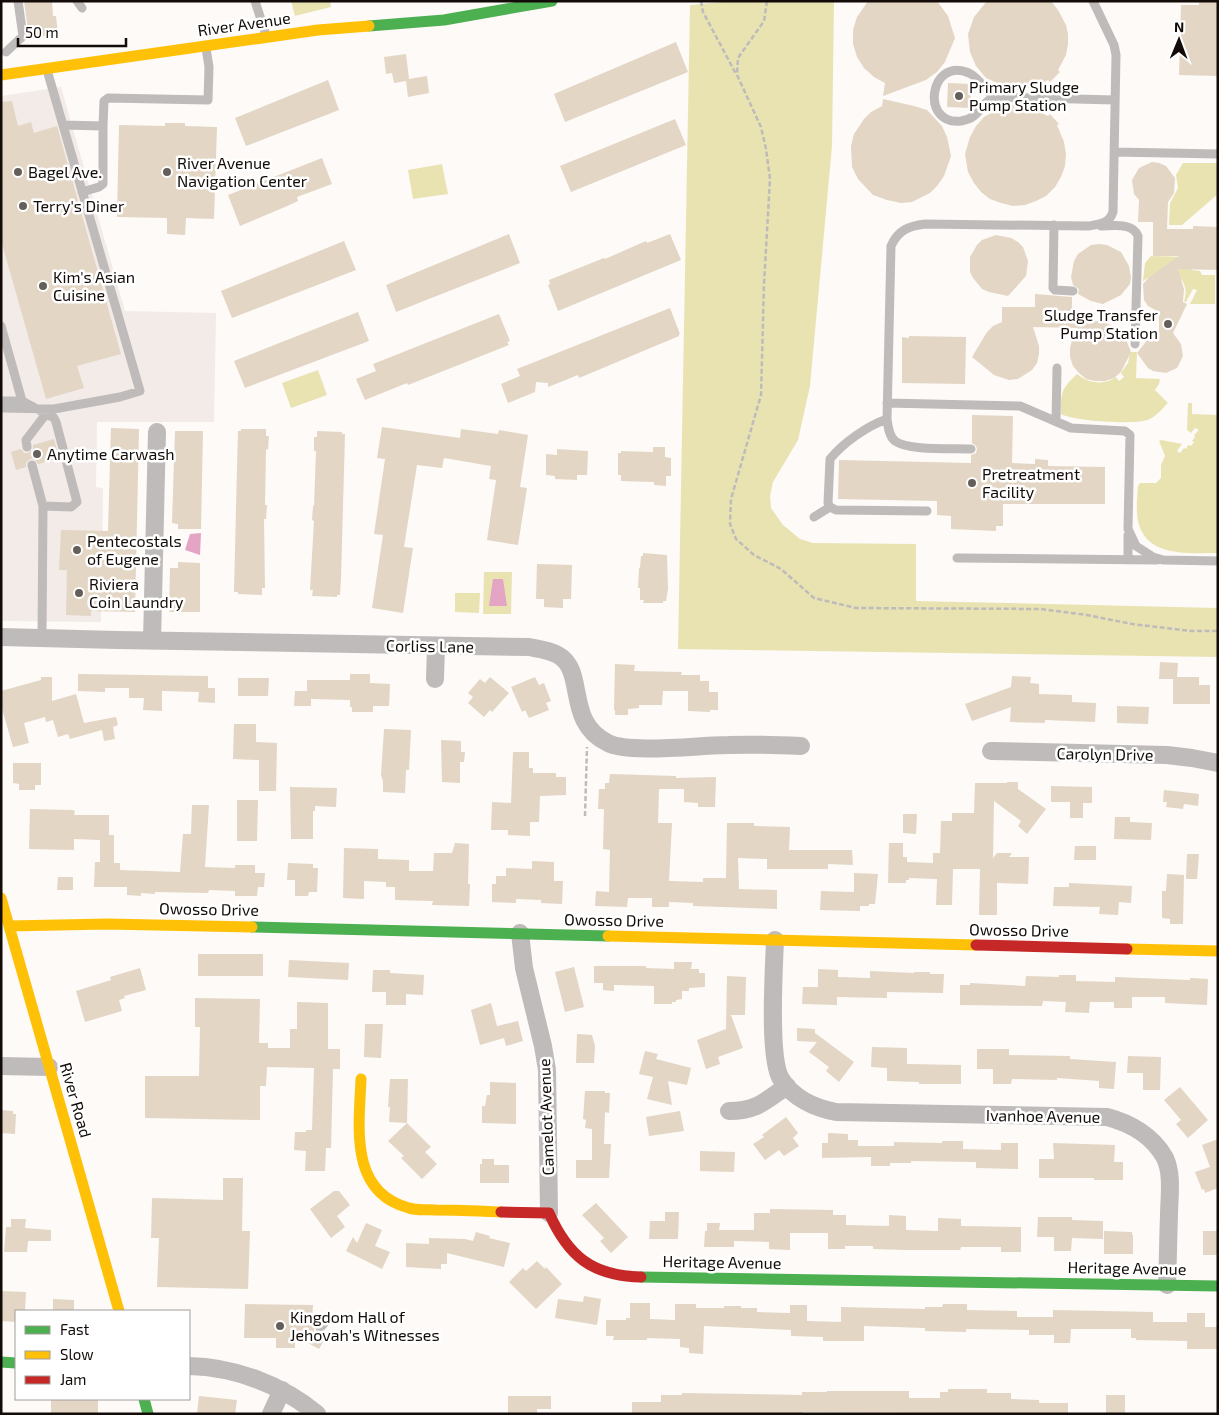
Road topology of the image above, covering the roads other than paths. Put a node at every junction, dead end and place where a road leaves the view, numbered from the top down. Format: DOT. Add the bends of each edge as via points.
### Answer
graph roads {
  1 [pos="18,1"];
  2 [pos="255,1"];
  3 [pos="552,1"];
  4 [pos="1094,1"];
  5 [pos="266,37"];
  6 [pos="205,46"];
  7 [pos="6,52"];
  8 [pos="47,68"];
  9 [pos="1,75"];
  10 [pos="983,86"];
  11 [pos="994,97"];
  12 [pos="1115,100"];
  13 [pos="984,105"];
  14 [pos="63,125"];
  15 [pos="103,126"];
  16 [pos="1115,152"];
  17 [pos="1218,154"];
  18 [pos="82,192"];
  19 [pos="1113,212"];
  20 [pos="1054,226"];
  21 [pos="1088,226"];
  22 [pos="1120,226"];
  23 [pos="1073,291"];
  24 [pos="1,326"];
  25 [pos="1135,344"];
  26 [pos="1057,368"];
  27 [pos="1,401"];
  28 [pos="22,401"];
  29 [pos="887,403"];
  30 [pos="1,408"];
  31 [pos="35,408"];
  32 [pos="46,414"];
  33 [pos="886,420"];
  34 [pos="1056,422"];
  35 [pos="157,432"];
  36 [pos="27,447"];
  37 [pos="971,448"];
  38 [pos="32,465"];
  39 [pos="43,506"];
  40 [pos="830,507"];
  41 [pos="927,511"];
  42 [pos="814,517"];
  43 [pos="1128,529"];
  44 [pos="957,558"];
  45 [pos="1128,560"];
  46 [pos="1163,560"];
  47 [pos="1218,561"];
  48 [pos="1,637"];
  49 [pos="42,638"];
  50 [pos="152,641"];
  51 [pos="436,646"];
  52 [pos="436,679"];
  53 [pos="801,746"];
  54 [pos="991,752"];
  55 [pos="1218,763"];
  56 [pos="1,898"];
  57 [pos="9,926"];
  58 [pos="520,934"];
  59 [pos="775,940"];
  60 [pos="1218,951"];
  61 [pos="1,1066"];
  62 [pos="49,1067"];
  63 [pos="361,1079"];
  64 [pos="787,1086"];
  65 [pos="728,1111"];
  66 [pos="549,1212"];
  67 [pos="1167,1285"];
  68 [pos="1218,1286"];
  69 [pos="119,1310"];
  70 [pos="330,1318"];
  71 [pos="320,1328"];
  72 [pos="1,1362"];
  73 [pos="15,1363"];
  74 [pos="190,1366"];
  75 [pos="282,1390"];
  76 [pos="144,1400"];
  77 [pos="148,1414"];
  78 [pos="270,1414"];
  79 [pos="317,1414"];
  1 -- 7 [label="lane" via="23,36"];
  2 -- 5 [label="lane"];
  3 -- 5 [label="street, River Avenue" via="444,20"];
  4 -- 12 [label="lane" via="1115,50"];
  5 -- 6 [label="street, River Avenue"];
  6 -- 8 [label="street, River Avenue"];
  6 -- 15 [label="lane" via="208,100 108,98 104,101"];
  8 -- 9 [label="street, River Avenue"];
  8 -- 14 [label="lane"];
  10 -- 11 [label="lane"];
  10 -- 13 [label="lane"];
  10 -- 13 [label="lane" via="966,72 949,73 937,83 934,102 941,114 955,121 970,119"];
  11 -- 12 [label="lane"];
  11 -- 13 [label="lane"];
  12 -- 16 [label="lane"];
  14 -- 15 [label="lane"];
  14 -- 18 [label="lane"];
  15 -- 18 [label="lane" via="103,184"];
  16 -- 17 [label="lane"];
  16 -- 19 [label="lane"];
  18 -- 31 [label="lane" via="140,391 54,408"];
  19 -- 21 [label="lane" via="1105,222"];
  19 -- 22 [label="lane"];
  20 -- 21 [label="lane"];
  20 -- 23 [label="lane" via="1053,288"];
  20 -- 29 [label="lane" via="925,224 913,225 895,237 891,246"];
  21 -- 22 [label="lane"];
  22 -- 25 [label="lane" via="1134,229 1138,236"];
  24 -- 28 [label="lane"];
  26 -- 34 [label="lane"];
  27 -- 28 [label="lane"];
  28 -- 31 [label="lane"];
  29 -- 33 [label="lane"];
  29 -- 34 [label="lane" via="1020,406"];
  30 -- 31 [label="lane"];
  31 -- 32 [label="lane"];
  32 -- 36 [label="lane" via="26,440"];
  32 -- 39 [label="lane" via="54,418 58,428 77,502 71,507"];
  33 -- 37 [label="lane" via="891,437 907,447"];
  33 -- 40 [label="lane" via="863,430 830,459"];
  34 -- 43 [label="lane" via="1071,428 1125,431 1130,435"];
  35 -- 50 [label="street"];
  38 -- 39 [label="lane"];
  39 -- 49 [label="lane"];
  40 -- 41 [label="lane" via="836,510"];
  40 -- 42 [label="lane"];
  43 -- 45 [label="lane"];
  43 -- 46 [label="lane" via="1140,550"];
  44 -- 45 [label="lane"];
  45 -- 46 [label="lane"];
  46 -- 47 [label="lane"];
  48 -- 49 [label="street, Corliss Lane"];
  49 -- 50 [label="street, Corliss Lane"];
  50 -- 51 [label="street, Corliss Lane"];
  51 -- 52 [label="street"];
  51 -- 53 [label="street, Corliss Lane" via="529,647 559,655 571,670 581,715 587,725 596,735 618,747"];
  54 -- 55 [label="street, Carolyn Drive" via="1167,755"];
  56 -- 57 [label="street, River Road"];
  57 -- 58 [label="street, Owosso Drive" via="117,924"];
  57 -- 62 [label="street, River Road"];
  58 -- 59 [label="street, Owosso Drive"];
  58 -- 66 [label="street, Camelot Avenue" via="524,968 547,1070"];
  59 -- 60 [label="street, Owosso Drive"];
  59 -- 64 [label="street, Ivanhoe Avenue" via="774,1050 780,1078"];
  61 -- 62 [label="street"];
  62 -- 69 [label="street, River Road"];
  63 -- 66 [label="street" via="360,1154 372,1186 385,1199 412,1209"];
  64 -- 65 [label="street" via="757,1107"];
  64 -- 67 [label="street, Ivanhoe Avenue" via="820,1109 836,1112 1107,1117 1131,1124 1156,1146 1168,1170"];
  66 -- 67 [label="street, Heritage Avenue" via="556,1231 581,1261 606,1273 625,1277"];
  67 -- 68 [label="street, Heritage Avenue"];
  70 -- 71 [label="lane"];
  72 -- 73 [label="street"];
  74 -- 75 [label="street" via="242,1374"];
  75 -- 78 [label="street"];
  75 -- 79 [label="street"];
  76 -- 77 [label="street"];
}
